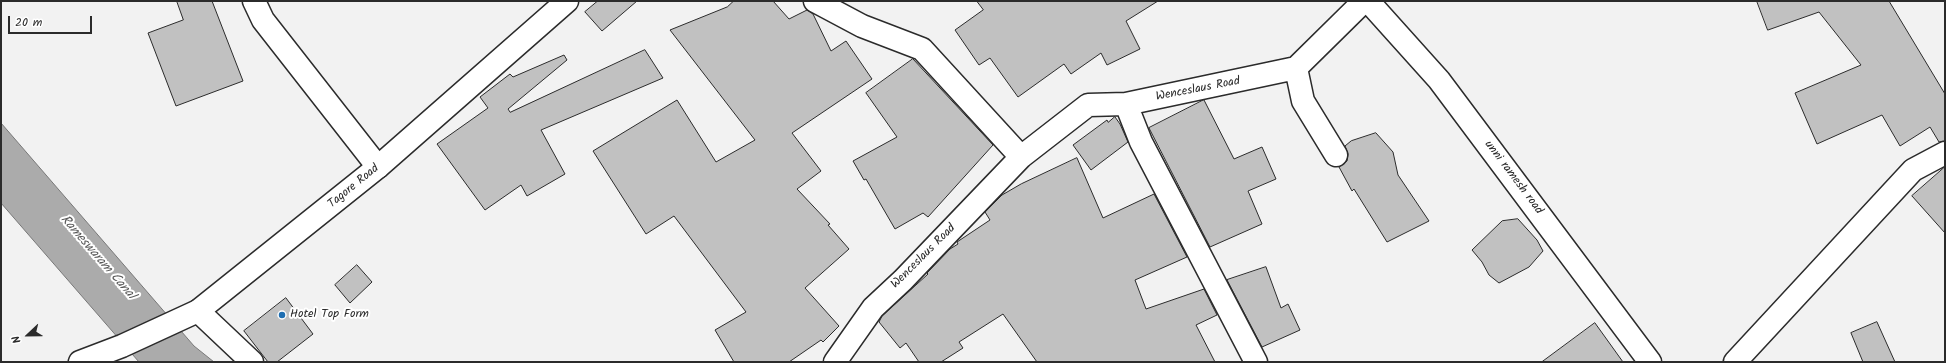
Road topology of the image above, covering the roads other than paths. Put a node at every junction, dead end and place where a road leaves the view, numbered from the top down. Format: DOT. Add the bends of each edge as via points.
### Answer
graph roads {
  1 [pos="254,1"];
  2 [pos="567,1"];
  3 [pos="815,1"];
  4 [pos="1364,1"];
  5 [pos="1368,1"];
  6 [pos="1296,68"];
  7 [pos="1126,104"];
  8 [pos="1945,153"];
  9 [pos="1336,155"];
  10 [pos="1020,157"];
  11 [pos="378,167"];
  12 [pos="193,312"];
  13 [pos="91,360"];
  14 [pos="252,362"];
  15 [pos="835,362"];
  16 [pos="1256,362"];
  17 [pos="1650,362"];
  18 [pos="1735,362"];
  1 -- 11 [label="street" via="264,20"];
  2 -- 11 [label="street, Tagore Road"];
  3 -- 10 [label="street" via="862,26 922,49"];
  4 -- 6 [label="street"];
  5 -- 17 [label="street, unni ramesh road" via="1439,80"];
  6 -- 7 [label="street, Wenceslaus Road"];
  6 -- 9 [label="street" via="1303,101"];
  7 -- 10 [label="street, Wenceslaus Road" via="1088,105"];
  7 -- 16 [label="street" via="1141,142"];
  8 -- 18 [label="street" via="1913,170"];
  10 -- 15 [label="street, Wenceslaus Road" via="873,308"];
  11 -- 12 [label="street, Tagore Road"];
  12 -- 13 [label="street, Tagore Road"];
  12 -- 14 [label="street"];
}
